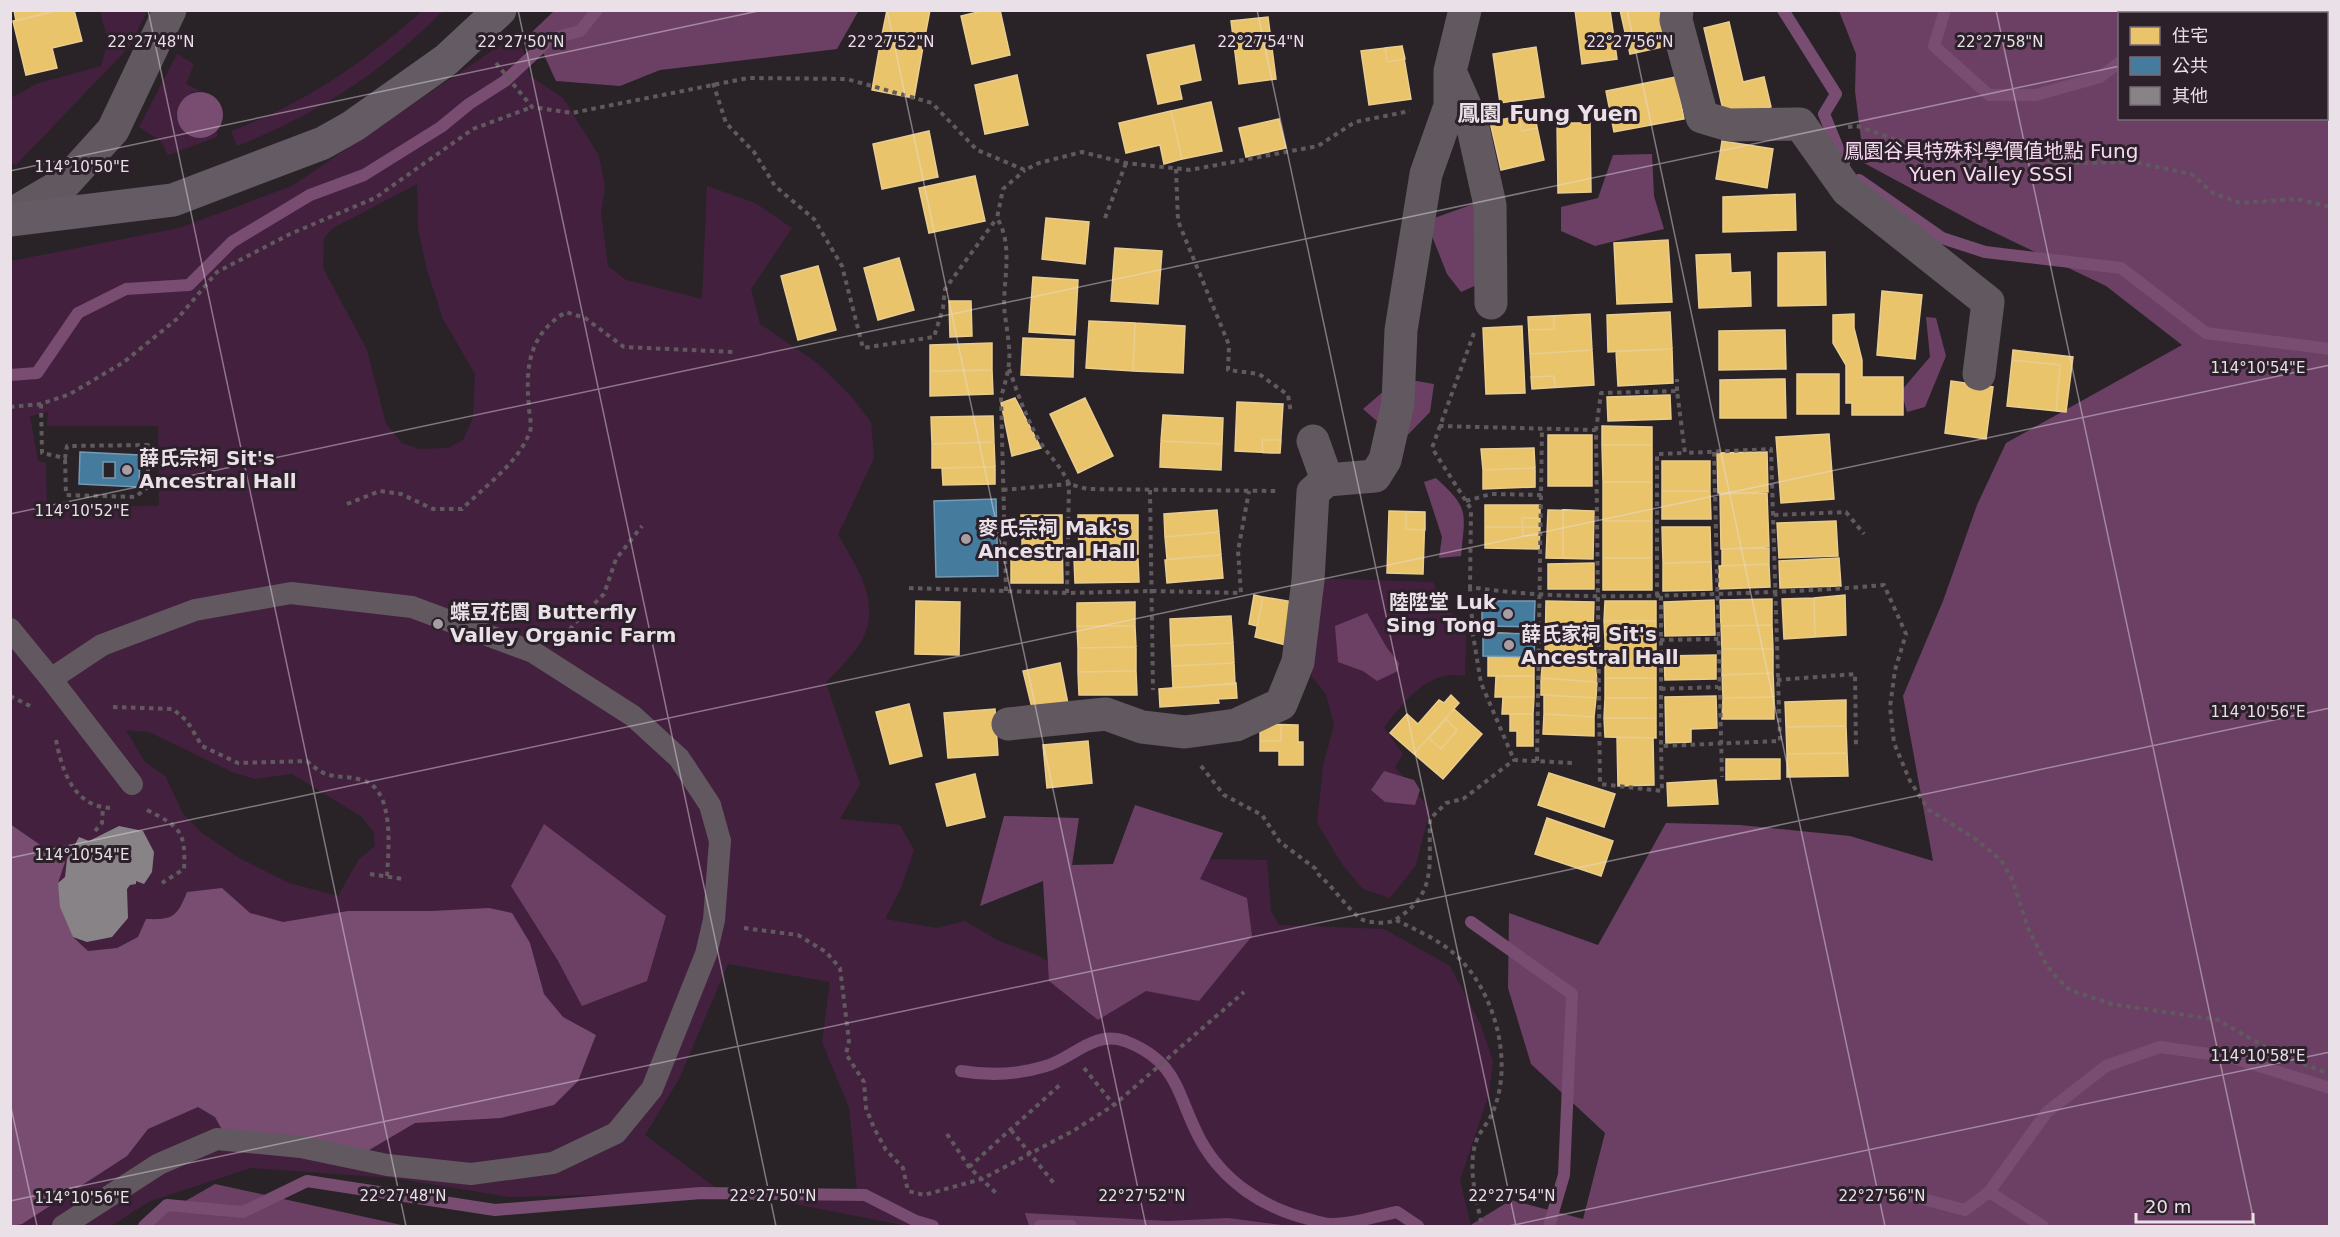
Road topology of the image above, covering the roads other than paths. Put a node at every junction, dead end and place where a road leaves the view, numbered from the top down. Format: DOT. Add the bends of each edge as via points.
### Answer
graph roads {
  1 [pos="500,10"];
  2 [pos="1465,10"];
  3 [pos="1677,10"];
  4 [pos="169,11"];
  5 [pos="1450,71"];
  6 [pos="10,215"];
  7 [pos="10,220"];
  8 [pos="1491,303"];
  9 [pos="1978,374"];
  10 [pos="10,629"];
  11 [pos="51,679"];
  12 [pos="1008,724"];
  13 [pos="132,784"];
  14 [pos="63,1227"];
  1 -- 7 [label="street" via="446,60 323,143 173,200"];
  2 -- 5 [label="street"];
  3 -- 9 [label="street" via="1676,20 1702,117 1729,125 1800,124 1847,190 1988,302"];
  4 -- 6 [label="street" via="113,130 65,183"];
  5 -- 8 [label="street" via="1471,119 1490,205"];
  5 -- 12 [label="street" via="1450,106 1425,174 1401,330 1398,403 1385,460 1375,476 1318,466 1298,662 1281,704 1236,725 1185,732 1143,727 1107,714"];
  10 -- 11 [label="lane"];
  11 -- 13 [label="lane"];
  11 -- 14 [label="lane" via="102,645 195,610 291,593 412,607 533,652 633,716 679,758 710,805 720,841 714,920 706,954 652,1089 616,1133 552,1163 471,1174 387,1165 301,1147 217,1139 159,1164"];
}
